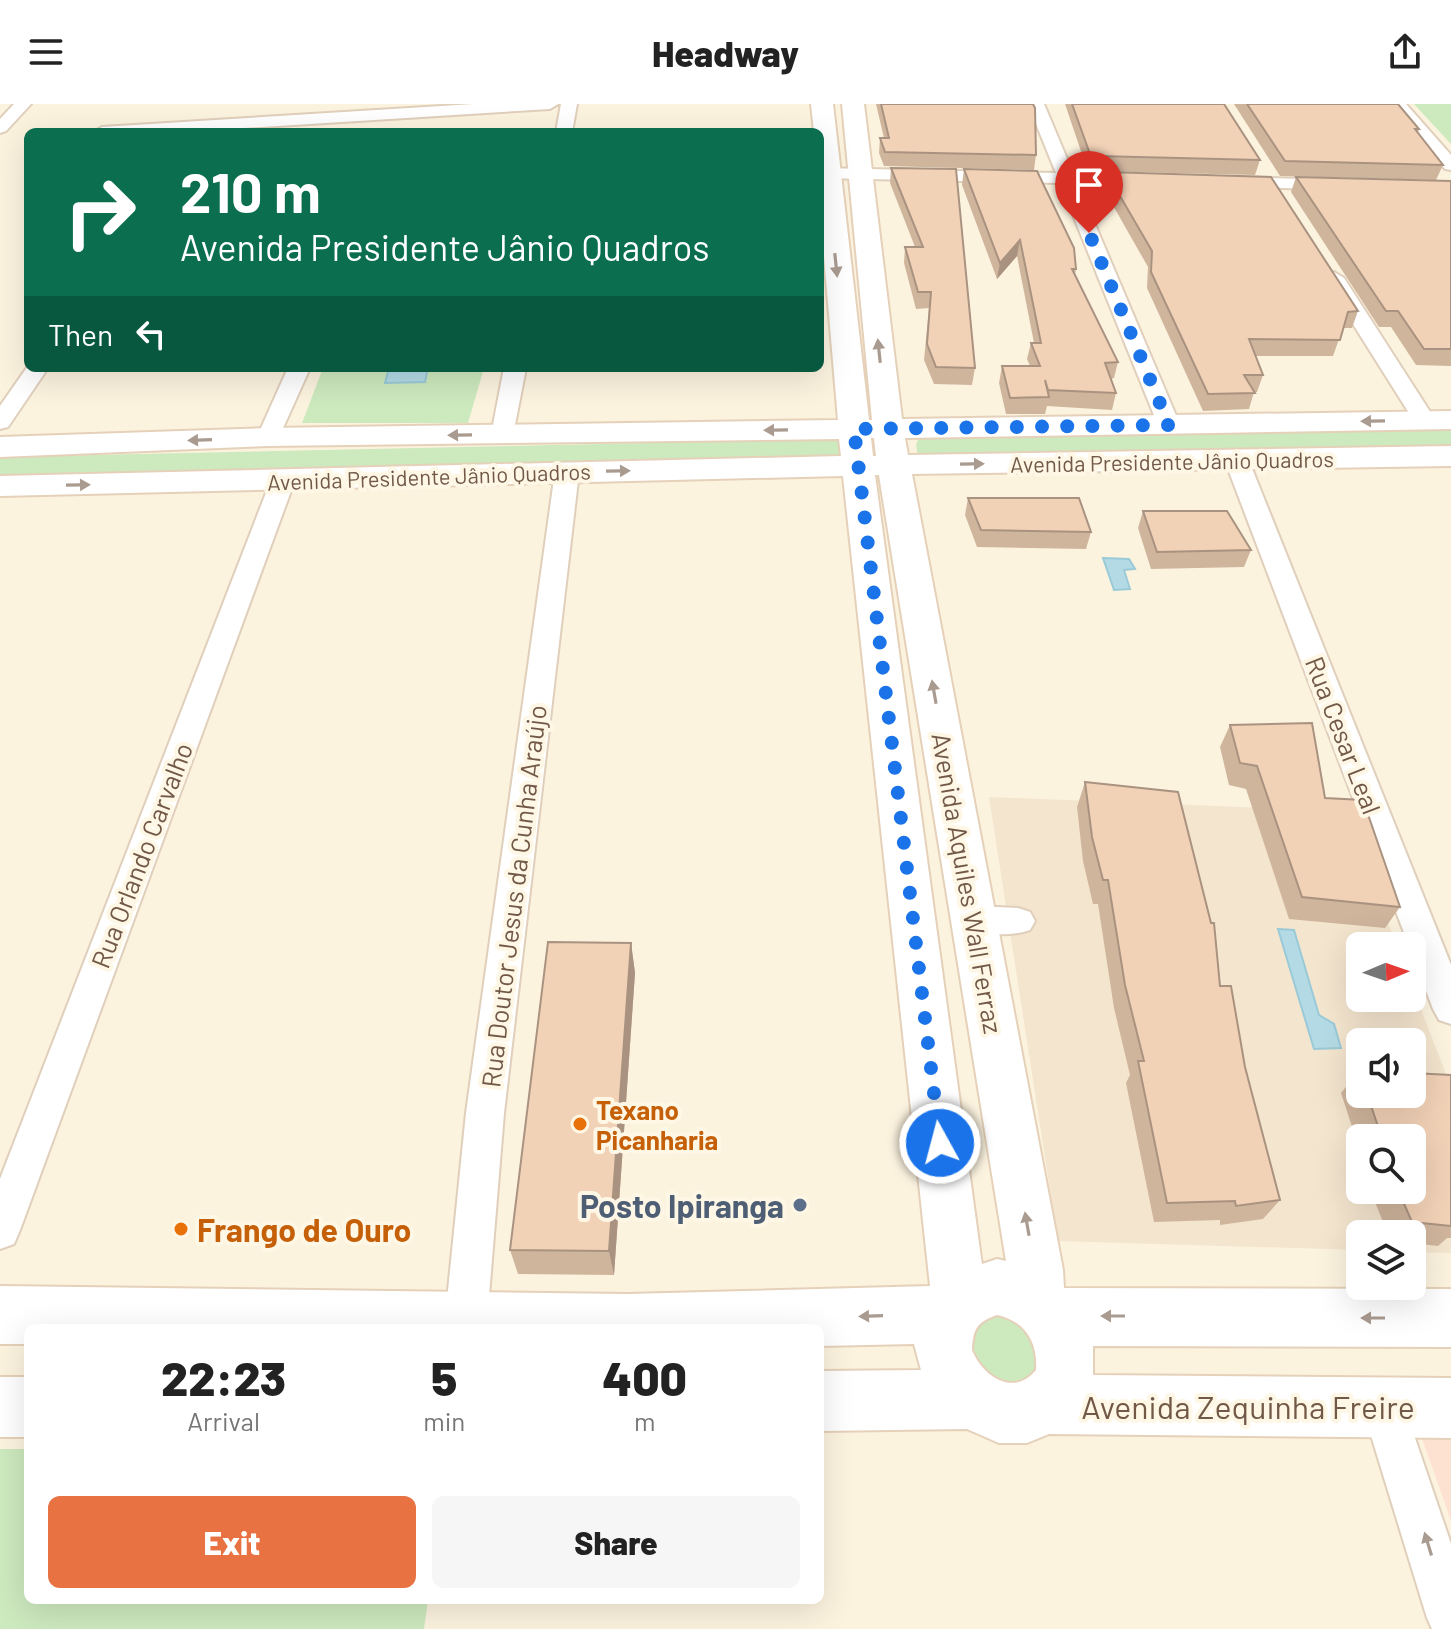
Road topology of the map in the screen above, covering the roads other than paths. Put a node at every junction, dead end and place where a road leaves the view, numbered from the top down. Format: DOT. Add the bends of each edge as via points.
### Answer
graph roads {
  1 [pos="23,104"];
  2 [pos="218,104"];
  3 [pos="550,104"];
  4 [pos="569,104"];
  5 [pos="822,104"];
  6 [pos="853,104"];
  7 [pos="1036,104"];
  8 [pos="1397,104"];
  9 [pos="416,108"];
  10 [pos="201,128"];
  11 [pos="210,128"];
  12 [pos="408,128"];
  13 [pos="565,128"];
  14 [pos="822,128"];
  15 [pos="5,135"];
  16 [pos="1256,157"];
  17 [pos="1451,165"];
  18 [pos="824,173"];
  19 [pos="860,174"];
  20 [pos="824,178"];
  21 [pos="1066,178"];
  22 [pos="1161,181"];
  23 [pos="1209,182"];
  24 [pos="1273,183"];
  25 [pos="1347,185"];
  26 [pos="1290,210"];
  27 [pos="1324,262"];
  28 [pos="34,372"];
  29 [pos="297,372"];
  30 [pos="514,372"];
  31 [pos="1438,420"];
  32 [pos="0,422"];
  33 [pos="1169,425"];
  34 [pos="502,435"];
  35 [pos="268,437"];
  36 [pos="0,447"];
  37 [pos="873,447"];
  38 [pos="1451,456"];
  39 [pos="1237,461"];
  40 [pos="567,472"];
  41 [pos="283,480"];
  42 [pos="0,486"];
  43 [pos="975,919"];
  44 [pos="1018,921"];
  45 [pos="1451,1009"];
  46 [pos="0,1230"];
  47 [pos="955,1306"];
  48 [pos="1043,1309"];
  49 [pos="0,1315"];
  50 [pos="1451,1318"];
  51 [pos="466,1320"];
  52 [pos="971,1399"];
  53 [pos="824,1401"];
  54 [pos="1045,1404"];
  55 [pos="1384,1406"];
  56 [pos="0,1407"];
  57 [pos="24,1407"];
  58 [pos="1451,1408"];
  59 [pos="1451,1618"];
  1 -- 15 [label="street"];
  2 -- 10 [label="street"];
  3 -- 9 [label="street"];
  4 -- 13 [label="street"];
  5 -- 14 [label="main road, Avenida Aquiles Wall Ferraz"];
  6 -- 19 [label="main road, Avenida Aquiles Wall Ferraz"];
  7 -- 21 [label="street"];
  8 -- 17 [label="street"];
  9 -- 11 [label="street"];
  9 -- 12 [label="street"];
  16 -- 24 [label="street"];
  18 -- 19 [label="street"];
  19 -- 21 [label="street"];
  37 -- 19 [label="main road, Avenida Aquiles Wall Ferraz, one-way"];
  20 -- 37 [label="main road, Avenida Aquiles Wall Ferraz, one-way"];
  21 -- 22 [label="street"];
  21 -- 33 [label="street"];
  23 -- 24 [label="street"];
  24 -- 25 [label="street"];
  24 -- 26 [label="street"];
  27 -- 31 [label="street"];
  28 -- 32 [label="street"];
  29 -- 35 [label="street"];
  30 -- 34 [label="street"];
  31 -- 33 [label="main road, Avenida Presidente Jânio Quadros, one-way"];
  33 -- 37 [label="main road, Avenida Presidente Jânio Quadros"];
  34 -- 35 [label="main road, Avenida Presidente Jânio Quadros, one-way"];
  37 -- 34 [label="main road, Avenida Presidente Jânio Quadros, one-way"];
  35 -- 36 [label="main road, Avenida Presidente Jânio Quadros, one-way"];
  37 -- 39 [label="main road, Avenida Presidente Jânio Quadros, one-way"];
  40 -- 37 [label="main road, Avenida Presidente Jânio Quadros, one-way"];
  43 -- 37 [label="main road, Avenida Aquiles Wall Ferraz, one-way"];
  37 -- 47 [label="main road, Avenida Aquiles Wall Ferraz"];
  38 -- 39 [label="main road, Avenida Presidente Jânio Quadros"];
  39 -- 45 [label="street, Rua Cesar Leal"];
  40 -- 41 [label="main road, Avenida Presidente Jânio Quadros"];
  40 -- 51 [label="street, Rua Doutor Jesus da Cunha Araújo" via="485,1113"];
  42 -- 41 [label="main road, Avenida Presidente Jânio Quadros, one-way"];
  41 -- 46 [label="street, Rua Orlando Carvalho"];
  43 -- 44 [label="street"];
  48 -- 43 [label="main road, Avenida Aquiles Wall Ferraz, one-way"];
  47 -- 48 [label="main road" via="978,1290 997,1287 1017,1291"];
  47 -- 51 [label="main road, one-way" via="627,1323"];
  47 -- 52 [label="main road" via="943,1330 942,1349 947,1368"];
  50 -- 48 [label="main road, one-way"];
  48 -- 54 [label="main road" via="1061,1335 1066,1355 1057,1391"];
  49 -- 51 [label="main road"];
  52 -- 53 [label="main road"];
  52 -- 54 [label="main road" via="1009,1414"];
  54 -- 55 [label="main road, Avenida Zequinha Freire"];
  55 -- 58 [label="main road, Avenida Zequinha Freire"];
  59 -- 55 [label="street, one-way"];
  56 -- 57 [label="main road"];
}
